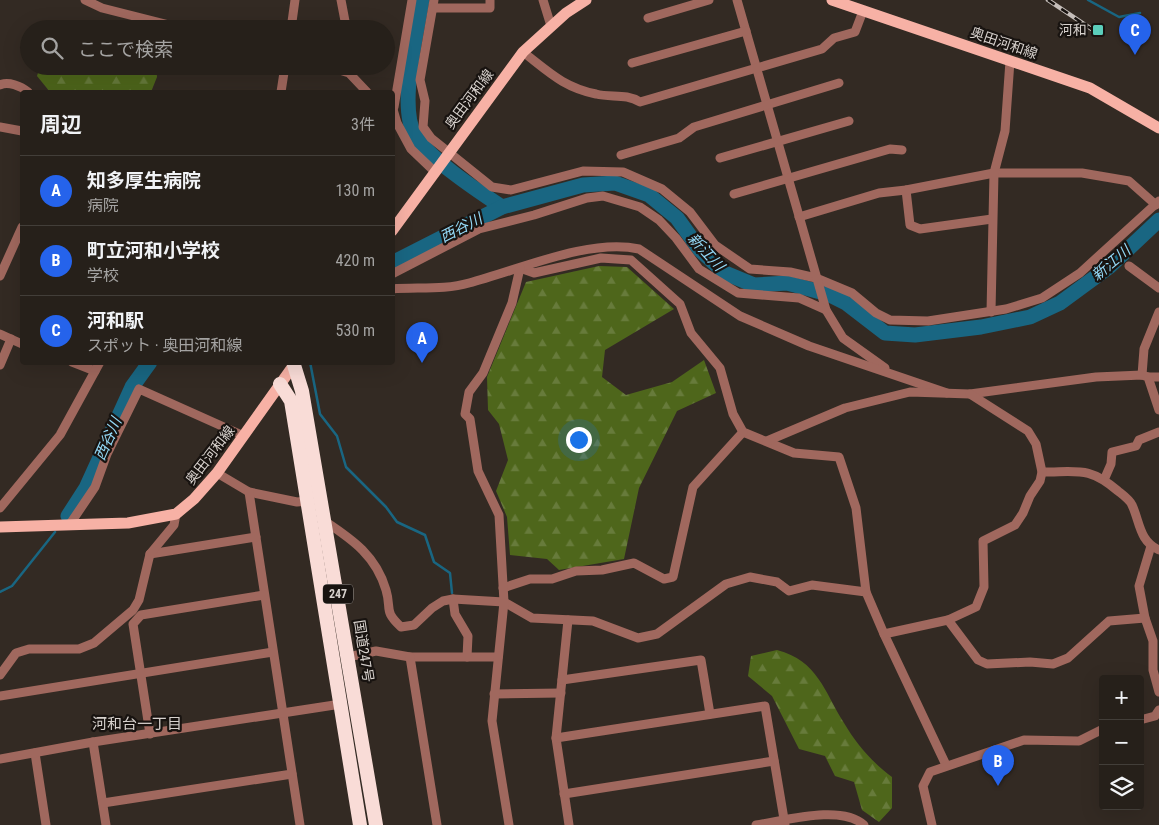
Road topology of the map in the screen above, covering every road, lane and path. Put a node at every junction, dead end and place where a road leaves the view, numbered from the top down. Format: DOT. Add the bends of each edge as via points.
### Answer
graph roads {
  1 [pos="85,0"];
  2 [pos="295,0"];
  3 [pos="341,0"];
  4 [pos="412,0"];
  5 [pos="490,0"];
  6 [pos="543,0"];
  7 [pos="586,0"];
  8 [pos="709,0"];
  9 [pos="737,0"];
  10 [pos="832,0"];
  11 [pos="434,4"];
  12 [pos="863,11"];
  13 [pos="648,18"];
  14 [pos="149,20"];
  15 [pos="292,20"];
  16 [pos="345,20"];
  17 [pos="551,26"];
  18 [pos="746,30"];
  19 [pos="523,52"];
  20 [pos="1010,61"];
  21 [pos="632,63"];
  22 [pos="757,68"];
  23 [pos="284,75"];
  24 [pos="351,75"];
  25 [pos="839,83"];
  26 [pos="0,85"];
  27 [pos="26,90"];
  28 [pos="281,90"];
  29 [pos="365,90"];
  30 [pos="395,100"];
  31 [pos="767,105"];
  32 [pos="395,112"];
  33 [pos="849,120"];
  34 [pos="0,127"];
  35 [pos="1159,128"];
  36 [pos="20,130"];
  37 [pos="778,142"];
  38 [pos="902,150"];
  39 [pos="449,152"];
  40 [pos="621,155"];
  41 [pos="720,158"];
  42 [pos="434,171"];
  43 [pos="994,173"];
  44 [pos="788,178"];
  45 [pos="906,190"];
  46 [pos="734,194"];
  47 [pos="1157,203"];
  48 [pos="799,217"];
  49 [pos="992,220"];
  50 [pos="395,227"];
  51 [pos="20,231"];
  52 [pos="1129,266"];
  53 [pos="520,268"];
  54 [pos="395,272"];
  55 [pos="0,276"];
  56 [pos="816,278"];
  57 [pos="1159,288"];
  58 [pos="395,289"];
  59 [pos="824,306"];
  60 [pos="991,312"];
  61 [pos="1159,312"];
  62 [pos="0,334"];
  63 [pos="11,339"];
  64 [pos="20,343"];
  65 [pos="0,365"];
  66 [pos="80,365"];
  67 [pos="98,365"];
  68 [pos="294,365"];
  69 [pos="295,365"];
  70 [pos="95,371"];
  71 [pos="894,374"];
  72 [pos="1145,376"];
  73 [pos="1159,377"];
  74 [pos="280,384"];
  75 [pos="947,393"];
  76 [pos="970,394"];
  77 [pos="1159,410"];
  78 [pos="743,432"];
  79 [pos="1159,432"];
  80 [pos="244,436"];
  81 [pos="767,441"];
  82 [pos="1042,472"];
  83 [pos="217,473"];
  84 [pos="1104,480"];
  85 [pos="249,492"];
  86 [pos="308,501"];
  87 [pos="0,508"];
  88 [pos="176,514"];
  89 [pos="326,522"];
  90 [pos="70,524"];
  91 [pos="0,527"];
  92 [pos="256,537"];
  93 [pos="1155,548"];
  94 [pos="150,554"];
  95 [pos="503,588"];
  96 [pos="866,592"];
  97 [pos="264,595"];
  98 [pos="453,599"];
  99 [pos="504,602"];
  100 [pos="1145,618"];
  101 [pos="568,620"];
  102 [pos="948,620"];
  103 [pos="884,634"];
  104 [pos="273,652"];
  105 [pos="348,657"];
  106 [pos="410,657"];
  107 [pos="467,657"];
  108 [pos="498,657"];
  109 [pos="141,673"];
  110 [pos="0,675"];
  111 [pos="562,680"];
  112 [pos="1159,692"];
  113 [pos="561,693"];
  114 [pos="494,694"];
  115 [pos="0,696"];
  116 [pos="341,704"];
  117 [pos="1159,710"];
  118 [pos="282,714"];
  119 [pos="710,714"];
  120 [pos="1144,719"];
  121 [pos="1099,731"];
  122 [pos="150,734"];
  123 [pos="556,738"];
  124 [pos="93,742"];
  125 [pos="35,753"];
  126 [pos="0,759"];
  127 [pos="774,761"];
  128 [pos="946,765"];
  129 [pos="292,774"];
  130 [pos="564,794"];
  131 [pos="103,804"];
  132 [pos="784,823"];
  133 [pos="46,825"];
  134 [pos="106,825"];
  135 [pos="300,825"];
  136 [pos="360,825"];
  137 [pos="376,825"];
  138 [pos="438,825"];
  139 [pos="509,825"];
  140 [pos="569,825"];
  141 [pos="756,825"];
  142 [pos="864,825"];
  143 [pos="932,825"];
  1 -- 14 [label="street" via="102,8"];
  2 -- 15 [label="street"];
  3 -- 16 [label="street"];
  4 -- 30 [label="street"];
  5 -- 11 [label="street" via="490,8"];
  6 -- 17 [label="street"];
  7 -- 17 [label="main road, 奥田河和線"];
  8 -- 13 [label="street"];
  9 -- 18 [label="street"];
  10 -- 12 [label="main road, 奥田河和線"];
  11 -- 39 [label="street" via="420,80 425,101 423,126 431,138"];
  12 -- 20 [label="main road, 奥田河和線"];
  12 -- 22 [label="street" via="855,32 834,38 822,49"];
  17 -- 19 [label="main road, 奥田河和線"];
  18 -- 21 [label="street"];
  18 -- 22 [label="street"];
  19 -- 22 [label="street" via="566,86 597,95 631,97 640,102"];
  19 -- 39 [label="main road, 奥田河和線"];
  20 -- 35 [label="main road, 奥田河和線" via="1090,88"];
  20 -- 43 [label="street" via="1005,131"];
  22 -- 31 [label="street"];
  23 -- 28 [label="street"];
  24 -- 29 [label="street"];
  25 -- 31 [label="street"];
  26 -- 27 [label="street" via="4,83"];
  31 -- 37 [label="street"];
  31 -- 40 [label="street" via="694,127 679,138"];
  32 -- 42 [label="street" via="397,123 411,149"];
  33 -- 37 [label="street"];
  34 -- 36 [label="street"];
  37 -- 41 [label="street"];
  37 -- 44 [label="street"];
  38 -- 44 [label="street" via="890,149"];
  39 -- 42 [label="main road, 奥田河和線"];
  39 -- 56 [label="street" via="492,187 511,190 583,171 623,172 662,189 690,212 715,245 750,269"];
  42 -- 50 [label="main road, 奥田河和線"];
  43 -- 45 [label="street"];
  43 -- 47 [label="street" via="1082,173 1129,181"];
  43 -- 49 [label="street"];
  44 -- 46 [label="street"];
  44 -- 48 [label="street"];
  45 -- 48 [label="street" via="879,192"];
  45 -- 49 [label="street" via="910,225 920,229"];
  47 -- 60 [label="street" via="1080,273 1050,293 1024,304"];
  48 -- 56 [label="street"];
  49 -- 60 [label="street"];
  51 -- 55 [label="street"];
  52 -- 57 [label="street"];
  53 -- 58 [label="street" via="466,284"];
  53 -- 71 [label="street" via="596,248 621,245 639,249 740,316 809,346"];
  53 -- 78 [label="street" via="534,273 601,258 631,260 680,304 691,333 720,368 733,414"];
  53 -- 95 [label="street" via="512,304 483,373 469,392 465,414 470,419 478,471 499,515"];
  54 -- 59 [label="street" via="479,229 603,196 640,207 659,220 699,269 738,293 799,298"];
  56 -- 59 [label="street"];
  56 -- 60 [label="street" via="852,293 890,320 928,321"];
  59 -- 71 [label="street" via="843,338"];
  61 -- 72 [label="street" via="1144,349"];
  62 -- 63 [label="street"];
  63 -- 64 [label="street"];
  63 -- 65 [label="street"];
  66 -- 70 [label="street"];
  67 -- 70 [label="street"];
  68 -- 74 [label="main road, 奥田河和線"];
  69 -- 89 [label="highway, 国道247号 / 247"];
  70 -- 87 [label="street" via="60,435"];
  71 -- 75 [label="street"];
  72 -- 73 [label="street"];
  72 -- 76 [label="street" via="1096,377"];
  72 -- 77 [label="street"];
  74 -- 80 [label="main road, 奥田河和線"];
  74 -- 86 [label="highway, 247" via="291,401"];
  75 -- 76 [label="street"];
  75 -- 81 [label="street" via="910,392 845,408"];
  76 -- 82 [label="street" via="1028,431 1036,444"];
  78 -- 81 [label="street"];
  78 -- 95 [label="street" via="693,487 673,577 664,579 634,563 602,570 576,571 552,579 530,579"];
  79 -- 84 [label="street" via="1139,440 1136,446 1112,452"];
  80 -- 83 [label="main road, 奥田河和線"];
  80 -- 90 [label="street" via="139,389 107,454 95,487"];
  81 -- 96 [label="street" via="794,453 839,457 856,508"];
  82 -- 84 [label="street" via="1090,472"];
  82 -- 102 [label="street" via="1015,525 983,541 984,587 976,607"];
  83 -- 85 [label="street"];
  83 -- 88 [label="main road, 奥田河和線"];
  84 -- 93 [label="street" via="1131,503 1139,530"];
  85 -- 86 [label="street" via="297,502"];
  85 -- 92 [label="street"];
  86 -- 116 [label="highway, 247"];
  88 -- 90 [label="main road, 奥田河和線" via="128,523"];
  88 -- 94 [label="street" via="174,525"];
  89 -- 98 [label="street" via="357,542 371,560 386,589 389,616 401,627 414,625 432,608"];
  89 -- 105 [label="highway, 国道247号 / 247"];
  90 -- 91 [label="main road, 奥田河和線"];
  92 -- 94 [label="street"];
  92 -- 97 [label="street"];
  93 -- 100 [label="street" via="1139,586"];
  94 -- 110 [label="street" via="139,600 133,610 94,643 79,648 29,648 16,653"];
  95 -- 99 [label="street"];
  96 -- 101 [label="street" via="812,585 789,591 777,582 750,577 726,584 657,634 638,638 593,621"];
  96 -- 103 [label="street"];
  97 -- 104 [label="street"];
  97 -- 109 [label="street" via="141,615 133,624"];
  98 -- 99 [label="street"];
  98 -- 107 [label="street" via="455,614 468,636"];
  99 -- 101 [label="street" via="532,618"];
  99 -- 108 [label="street"];
  100 -- 102 [label="street" via="1109,621 1068,658 1053,664 987,664 978,660"];
  100 -- 112 [label="street" via="1153,641 1153,670"];
  101 -- 111 [label="street"];
  102 -- 103 [label="street"];
  103 -- 128 [label="street"];
  104 -- 109 [label="street"];
  104 -- 118 [label="street"];
  105 -- 106 [label="street" via="376,651"];
  105 -- 137 [label="highway, 国道247号 / 247"];
  106 -- 107 [label="street"];
  106 -- 138 [label="street"];
  107 -- 108 [label="street"];
  108 -- 114 [label="street"];
  109 -- 115 [label="street"];
  109 -- 122 [label="street"];
  111 -- 113 [label="street"];
  111 -- 119 [label="street" via="701,660"];
  113 -- 114 [label="street"];
  113 -- 123 [label="street"];
  114 -- 139 [label="street" via="492,721"];
  116 -- 118 [label="street"];
  116 -- 136 [label="highway, 247"];
  117 -- 120 [label="street" via="1155,716"];
  118 -- 122 [label="street"];
  118 -- 129 [label="street"];
  119 -- 123 [label="street"];
  119 -- 127 [label="street" via="765,706"];
  121 -- 128 [label="street" via="1079,741 1024,740"];
  122 -- 124 [label="street"];
  123 -- 130 [label="street"];
  124 -- 125 [label="street"];
  124 -- 131 [label="street"];
  125 -- 126 [label="street"];
  125 -- 133 [label="street"];
  127 -- 130 [label="street"];
  127 -- 132 [label="street"];
  128 -- 143 [label="street" via="930,772 923,786"];
  129 -- 131 [label="street"];
  129 -- 135 [label="street"];
  130 -- 140 [label="street"];
  131 -- 134 [label="street"];
  132 -- 141 [label="street"];
  132 -- 142 [label="street" via="825,814 845,816"];
}
